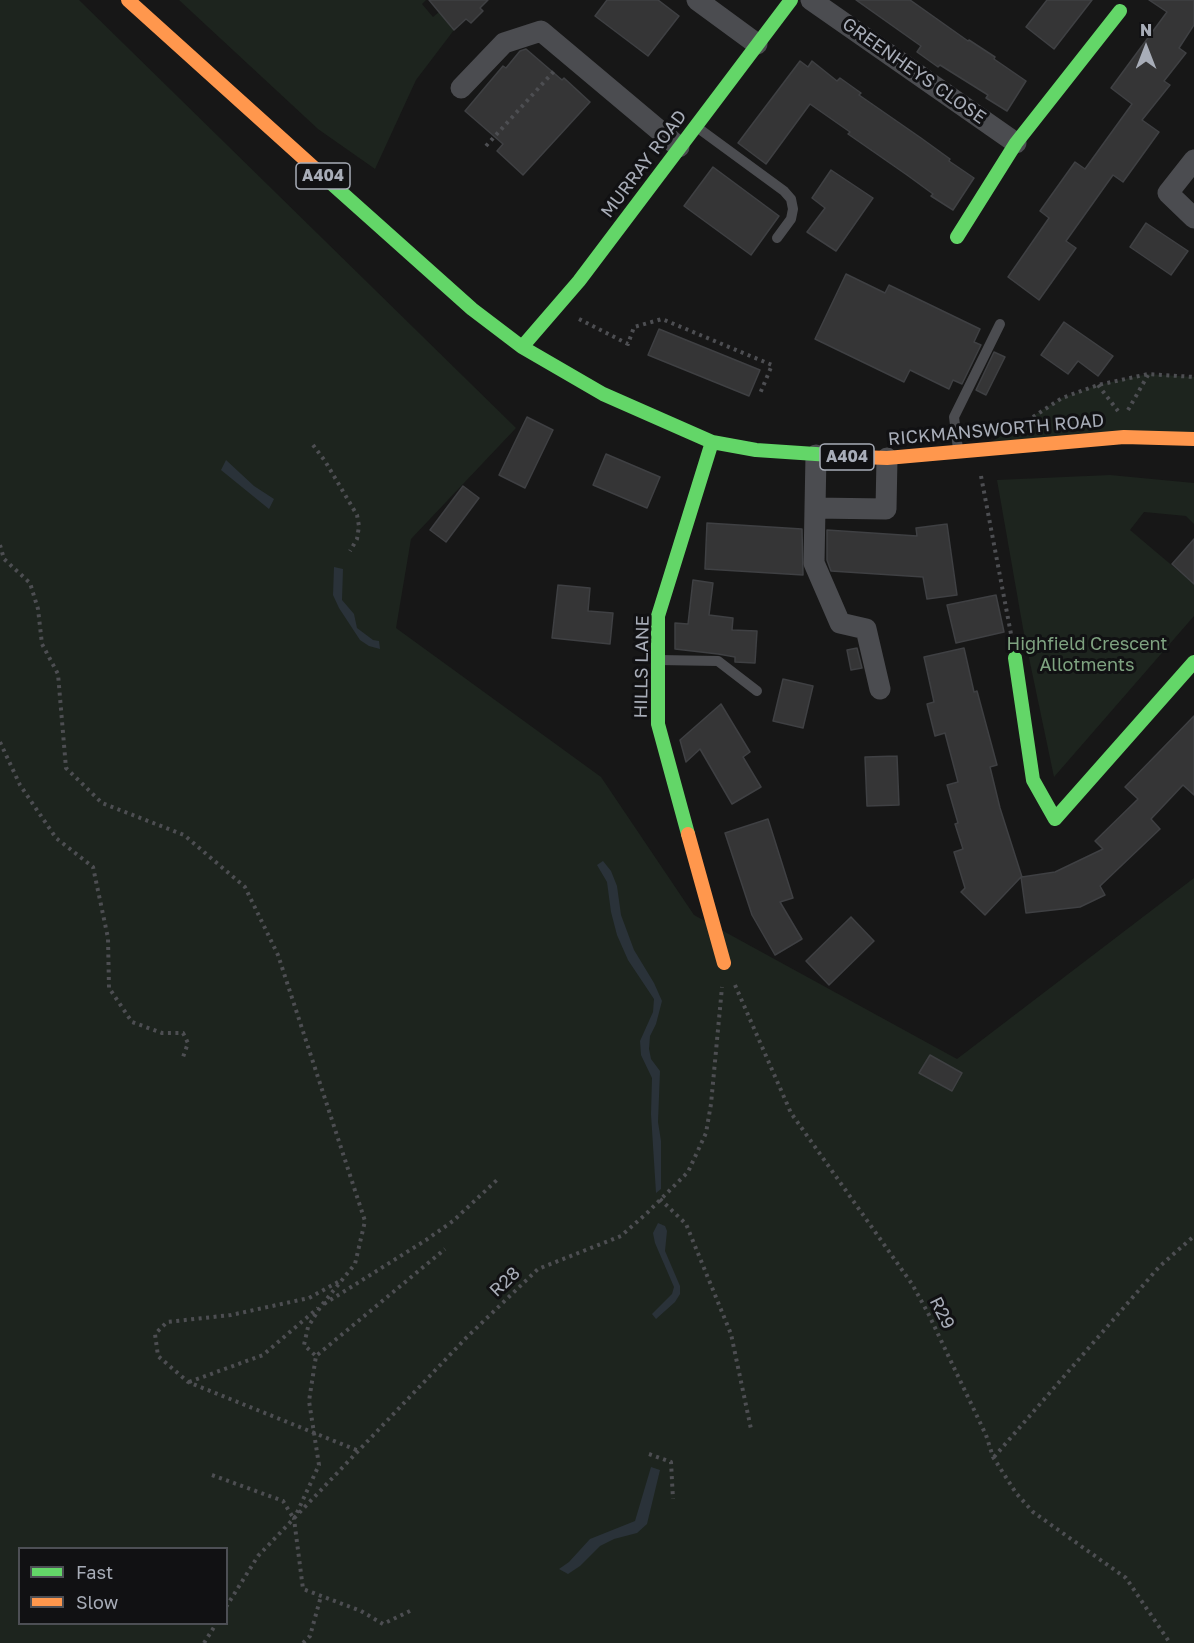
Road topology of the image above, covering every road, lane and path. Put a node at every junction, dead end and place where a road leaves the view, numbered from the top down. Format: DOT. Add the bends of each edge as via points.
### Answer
graph roads {
  1 [pos="128,0"];
  2 [pos="697,0"];
  3 [pos="791,0"];
  4 [pos="811,0"];
  5 [pos="1120,11"];
  6 [pos="757,44"];
  7 [pos="570,54"];
  8 [pos="461,88"];
  9 [pos="695,126"];
  10 [pos="1016,143"];
  11 [pos="486,146"];
  12 [pos="679,147"];
  13 [pos="1194,160"];
  14 [pos="1194,218"];
  15 [pos="957,237"];
  16 [pos="777,238"];
  17 [pos="571,291"];
  18 [pos="1000,324"];
  19 [pos="522,347"];
  20 [pos="1148,374"];
  21 [pos="1194,377"];
  22 [pos="759,396"];
  23 [pos="1032,417"];
  24 [pos="1124,419"];
  25 [pos="1194,439"];
  26 [pos="712,442"];
  27 [pos="313,445"];
  28 [pos="976,450"];
  29 [pos="958,452"];
  30 [pos="816,455"];
  31 [pos="887,458"];
  32 [pos="815,508"];
  33 [pos="0,545"];
  34 [pos="350,551"];
  35 [pos="1016,658"];
  36 [pos="658,660"];
  37 [pos="1194,662"];
  38 [pos="880,689"];
  39 [pos="756,691"];
  40 [pos="0,742"];
  41 [pos="724,963"];
  42 [pos="182,1059"];
  43 [pos="498,1179"];
  44 [pos="660,1199"];
  45 [pos="1194,1236"];
  46 [pos="445,1249"];
  47 [pos="342,1280"];
  48 [pos="321,1306"];
  49 [pos="316,1356"];
  50 [pos="188,1382"];
  51 [pos="751,1429"];
  52 [pos="314,1433"];
  53 [pos="359,1451"];
  54 [pos="649,1454"];
  55 [pos="993,1457"];
  56 [pos="212,1475"];
  57 [pos="672,1499"];
  58 [pos="294,1519"];
  59 [pos="321,1596"];
  60 [pos="228,1604"];
  61 [pos="410,1611"];
  62 [pos="215,1625"];
  63 [pos="204,1643"];
  64 [pos="303,1643"];
  65 [pos="1170,1643"];
  1 -- 19 [label="street, RICKMANSWORTH ROAD / A404" via="472,309"];
  2 -- 6 [label="street"];
  3 -- 6 [label="street, MURRAY ROAD"];
  4 -- 10 [label="street, GREENHEYS CLOSE"];
  5 -- 10 [label="street"];
  6 -- 9 [label="street, MURRAY ROAD"];
  7 -- 8 [label="street" via="541,31 504,43"];
  7 -- 11 [label="path"];
  7 -- 12 [label="street"];
  9 -- 12 [label="street, MURRAY ROAD"];
  9 -- 16 [label="lane" via="790,199 791,219"];
  10 -- 15 [label="street"];
  12 -- 17 [label="street, MURRAY ROAD"];
  13 -- 14 [label="street" via="1168,193"];
  17 -- 19 [label="street, MURRAY ROAD"];
  17 -- 22 [label="path" via="588,303 579,320 628,344 634,327 662,319 772,365"];
  18 -- 29 [label="lane" via="954,417"];
  19 -- 26 [label="street, RICKMANSWORTH ROAD / A404" via="603,394"];
  20 -- 21 [label="path"];
  20 -- 23 [label="path" via="1062,398"];
  20 -- 24 [label="path"];
  25 -- 28 [label="street, RICKMANSWORTH ROAD / A404" via="1124,437"];
  26 -- 30 [label="street, RICKMANSWORTH ROAD / A404"];
  26 -- 36 [label="street, HILLS LANE" via="658,616"];
  27 -- 34 [label="path" via="357,514 357,539"];
  28 -- 29 [label="street, RICKMANSWORTH ROAD / A404"];
  28 -- 35 [label="path"];
  29 -- 31 [label="street, RICKMANSWORTH ROAD / A404"];
  30 -- 31 [label="street, RICKMANSWORTH ROAD / A404"];
  30 -- 32 [label="street"];
  31 -- 32 [label="street" via="886,509"];
  32 -- 38 [label="street" via="814,563 840,623 866,630"];
  33 -- 47 [label="path" via="4,559 30,583 38,609 42,644 57,674 66,768 102,803 184,835 245,887 278,955 366,1221 355,1264"];
  35 -- 37 [label="street" via="1033,780 1055,819"];
  36 -- 39 [label="lane" via="717,661"];
  36 -- 41 [label="street, HILLS LANE" via="658,724"];
  40 -- 42 [label="path" via="20,785 56,838 93,867 108,938 110,988 132,1022 162,1033 183,1033 188,1043"];
  41 -- 44 [label="path, R28" via="706,1132 688,1172"];
  41 -- 55 [label="path, R29" via="791,1113 912,1284"];
  43 -- 48 [label="path" via="453,1221"];
  44 -- 51 [label="path" via="686,1224 731,1334"];
  44 -- 53 [label="path, R28" via="621,1236 538,1269"];
  45 -- 55 [label="path" via="1159,1267"];
  46 -- 49 [label="path"];
  47 -- 48 [label="path"];
  47 -- 50 [label="path" via="309,1298 231,1315 167,1322 155,1334 158,1356"];
  48 -- 49 [label="path" via="308,1327 304,1346"];
  48 -- 50 [label="path" via="263,1355"];
  49 -- 52 [label="path" via="309,1401"];
  50 -- 52 [label="path"];
  52 -- 53 [label="path"];
  52 -- 58 [label="path" via="319,1465"];
  53 -- 58 [label="path, R28"];
  54 -- 57 [label="path" via="671,1462"];
  55 -- 65 [label="path, R29" via="1033,1512 1126,1578"];
  56 -- 58 [label="path" via="283,1501"];
  58 -- 59 [label="path" via="303,1590"];
  58 -- 60 [label="path, R28" via="258,1556"];
  59 -- 61 [label="path" via="383,1624"];
  59 -- 64 [label="path" via="310,1636"];
  62 -- 63 [label="path"];
}
